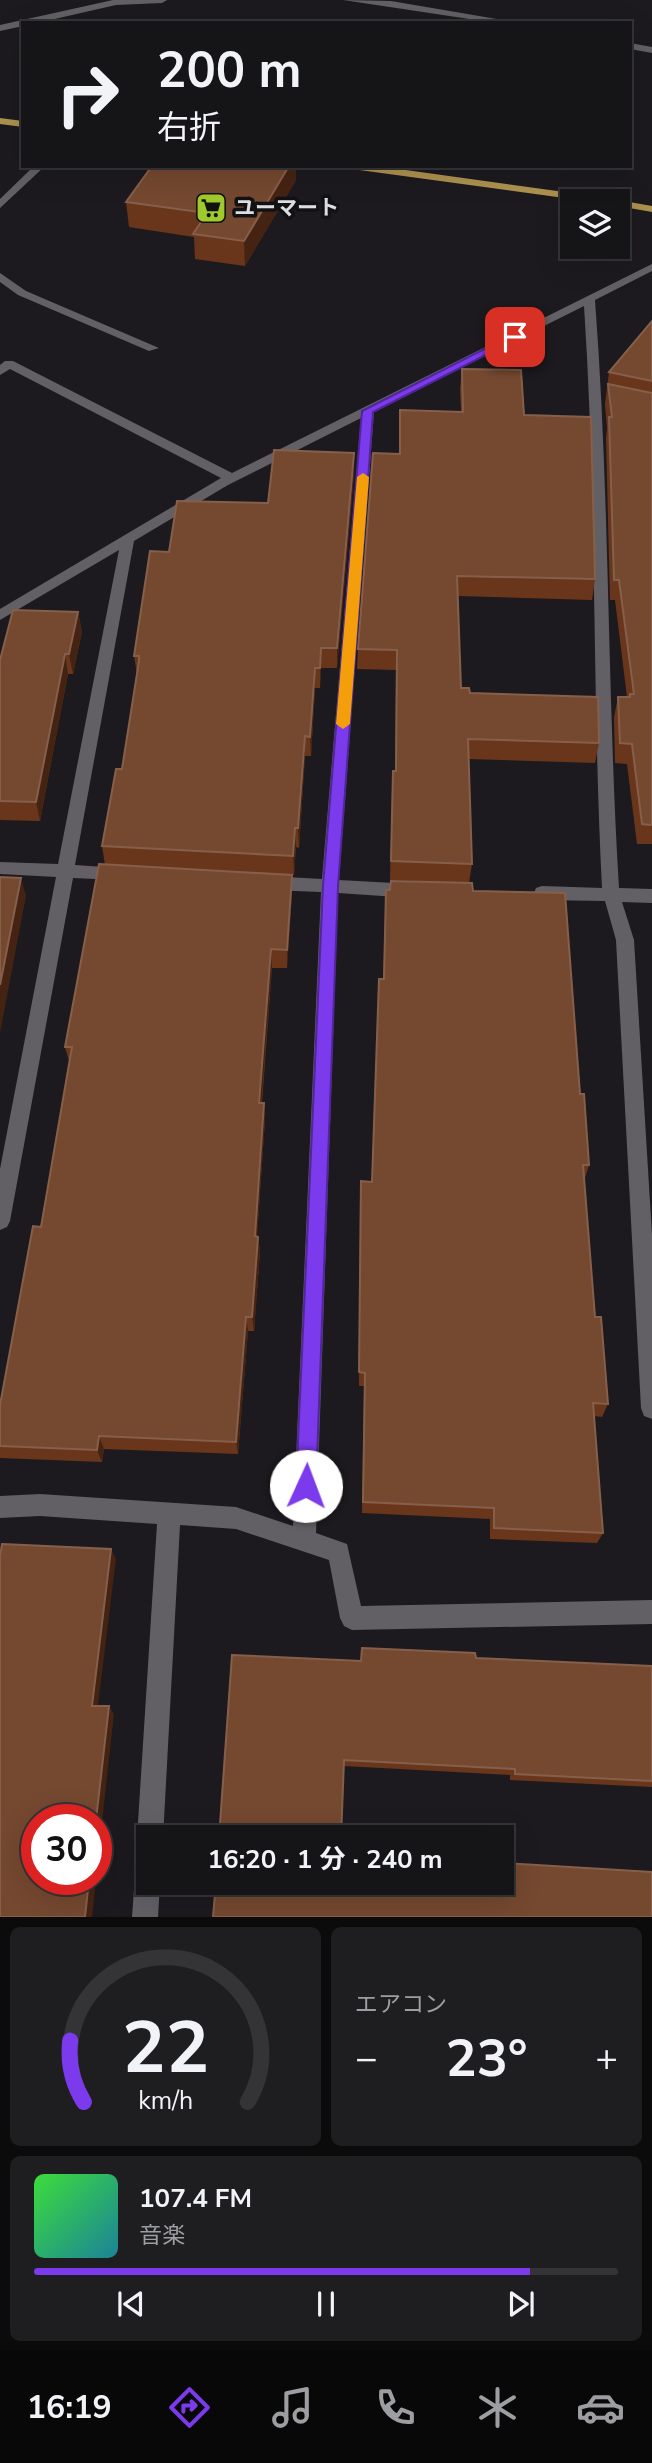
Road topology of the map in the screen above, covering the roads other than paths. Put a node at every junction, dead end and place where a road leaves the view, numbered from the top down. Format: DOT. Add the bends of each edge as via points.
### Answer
graph roads {
  1 [pos="162,0"];
  2 [pos="348,0"];
  3 [pos="32,21"];
  4 [pos="503,21"];
  5 [pos="21,23"];
  6 [pos="0,28"];
  7 [pos="632,46"];
  8 [pos="652,50"];
  9 [pos="0,121"];
  10 [pos="21,124"];
  11 [pos="38,168"];
  12 [pos="367,168"];
  13 [pos="560,194"];
  14 [pos="0,205"];
  15 [pos="630,205"];
  16 [pos="652,209"];
  17 [pos="652,267"];
  18 [pos="0,276"];
  19 [pos="589,300"];
  20 [pos="153,348"];
  21 [pos="0,371"];
  22 [pos="368,411"];
  23 [pos="232,478"];
  24 [pos="128,538"];
  25 [pos="7,602"];
  26 [pos="0,615"];
  27 [pos="0,867"];
  28 [pos="64,871"];
  29 [pos="130,875"];
  30 [pos="250,882"];
  31 [pos="330,886"];
  32 [pos="428,892"];
  33 [pos="519,893"];
  34 [pos="611,894"];
  35 [pos="652,897"];
  36 [pos="0,1221"];
  37 [pos="652,1408"];
  38 [pos="0,1507"];
  39 [pos="169,1514"];
  40 [pos="303,1540"];
  41 [pos="652,1612"];
  42 [pos="151,1825"];
  43 [pos="147,1895"];
  44 [pos="145,1917"];
  1 -- 3 [label="street" via="116,2"];
  2 -- 4 [label="street"];
  5 -- 6 [label="street"];
  7 -- 8 [label="street"];
  9 -- 10 [label="main road"];
  11 -- 14 [label="street"];
  12 -- 13 [label="main road"];
  15 -- 16 [label="main road"];
  17 -- 19 [label="street"];
  18 -- 20 [label="street" via="22,293"];
  19 -- 22 [label="street"];
  19 -- 34 [label="street" via="602,397 605,790"];
  21 -- 23 [label="street" via="9,364"];
  22 -- 23 [label="street"];
  22 -- 31 [label="street"];
  23 -- 24 [label="street"];
  24 -- 25 [label="street"];
  24 -- 28 [label="street"];
  25 -- 26 [label="street"];
  27 -- 28 [label="street"];
  28 -- 29 [label="street"];
  28 -- 36 [label="street"];
  30 -- 31 [label="street"];
  31 -- 32 [label="street"];
  31 -- 40 [label="street"];
  33 -- 34 [label="street"];
  34 -- 35 [label="street"];
  34 -- 37 [label="street" via="625,940"];
  38 -- 39 [label="street" via="40,1505"];
  39 -- 40 [label="street" via="236,1518"];
  39 -- 42 [label="street"];
  40 -- 41 [label="street" via="339,1552 352,1618"];
  43 -- 44 [label="street"];
}
